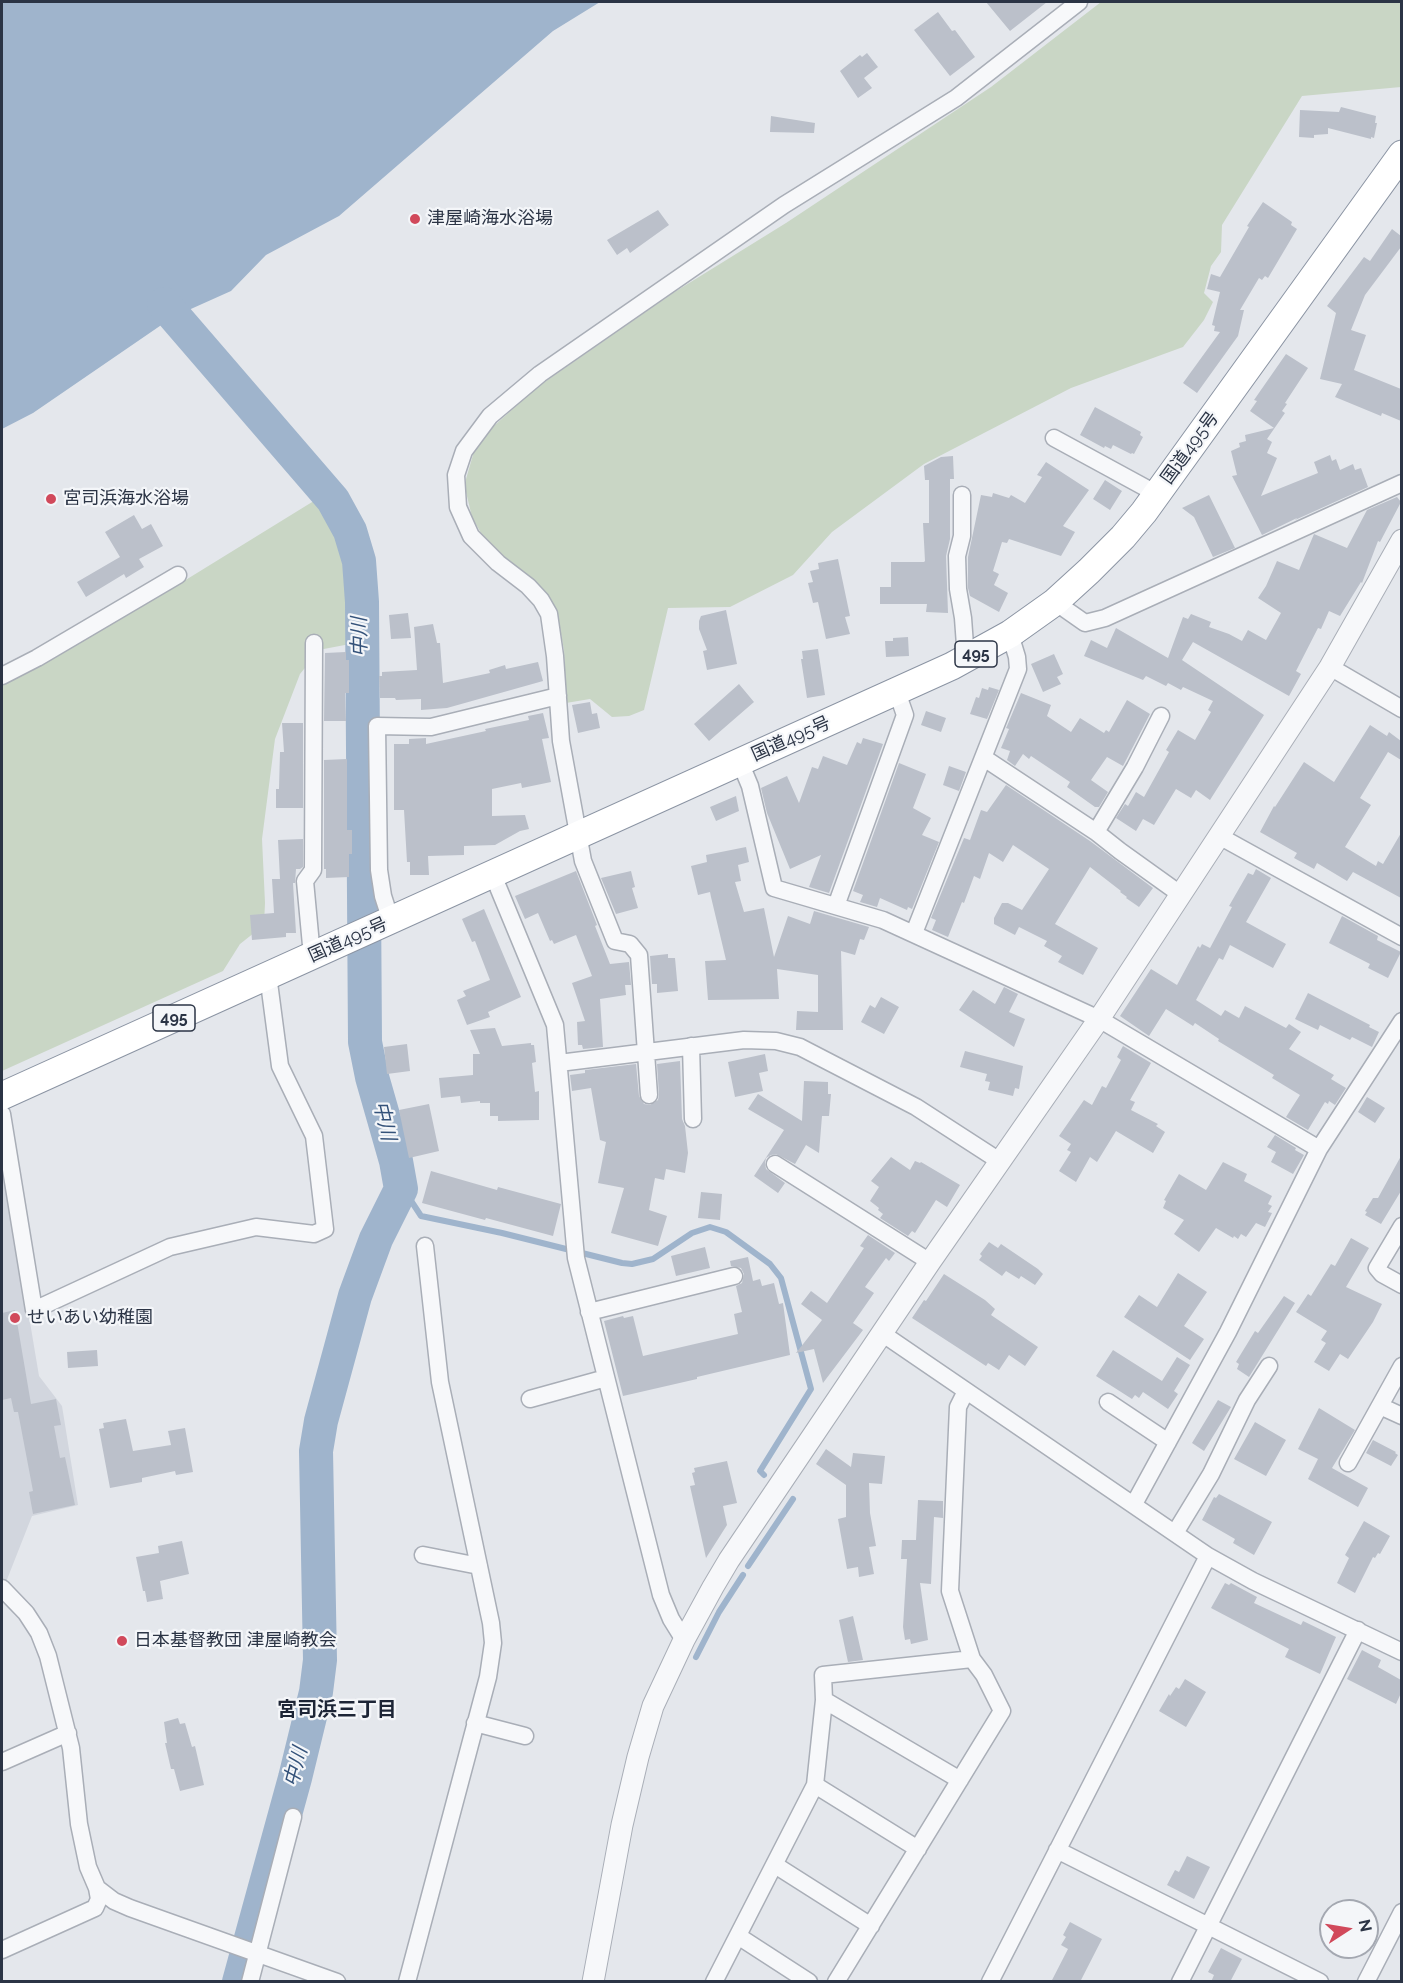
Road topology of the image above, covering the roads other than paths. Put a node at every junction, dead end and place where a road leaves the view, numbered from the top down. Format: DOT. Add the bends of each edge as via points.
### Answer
graph roads {
  1 [pos="1079,2"];
  2 [pos="1401,154"];
  3 [pos="1054,438"];
  4 [pos="1401,483"];
  5 [pos="963,495"];
  6 [pos="1157,495"];
  7 [pos="1401,540"];
  8 [pos="178,575"];
  9 [pos="1055,602"];
  10 [pos="1010,634"];
  11 [pos="314,643"];
  12 [pos="966,659"];
  13 [pos="1330,667"];
  14 [pos="2,676"];
  15 [pos="897,692"];
  16 [pos="558,696"];
  17 [pos="1401,709"];
  18 [pos="1161,716"];
  19 [pos="984,758"];
  20 [pos="740,762"];
  21 [pos="1096,831"];
  22 [pos="579,836"];
  23 [pos="1219,836"];
  24 [pos="493,875"];
  25 [pos="1180,894"];
  26 [pos="836,906"];
  27 [pos="382,925"];
  28 [pos="914,933"];
  29 [pos="1401,937"];
  30 [pos="312,956"];
  31 [pos="268,975"];
  32 [pos="1099,1019"];
  33 [pos="1401,1021"];
  34 [pos="691,1046"];
  35 [pos="647,1051"];
  36 [pos="559,1063"];
  37 [pos="649,1095"];
  38 [pos="2,1096"];
  39 [pos="2,1114"];
  40 [pos="693,1119"];
  41 [pos="1319,1149"];
  42 [pos="1001,1162"];
  43 [pos="775,1164"];
  44 [pos="1401,1226"];
  45 [pos="425,1246"];
  46 [pos="930,1262"];
  47 [pos="734,1275"];
  48 [pos="1401,1285"];
  49 [pos="590,1311"];
  50 [pos="883,1334"];
  51 [pos="1269,1366"];
  52 [pos="1401,1366"];
  53 [pos="606,1378"];
  54 [pos="966,1391"];
  55 [pos="530,1399"];
  56 [pos="1108,1402"];
  57 [pos="1380,1406"];
  58 [pos="1401,1416"];
  59 [pos="1168,1442"];
  60 [pos="1348,1463"];
  61 [pos="1134,1504"];
  62 [pos="1174,1533"];
  63 [pos="423,1556"];
  64 [pos="1208,1556"];
  65 [pos="479,1566"];
  66 [pos="2,1588"];
  67 [pos="1358,1630"];
  68 [pos="684,1640"];
  69 [pos="1401,1652"];
  70 [pos="972,1659"];
  71 [pos="824,1700"];
  72 [pos="475,1723"];
  73 [pos="68,1733"];
  74 [pos="525,1736"];
  75 [pos="2,1762"];
  76 [pos="960,1780"];
  77 [pos="814,1785"];
  78 [pos="293,1817"];
  79 [pos="918,1849"];
  80 [pos="1057,1850"];
  81 [pos="775,1865"];
  82 [pos="97,1888"];
  83 [pos="1401,1912"];
  84 [pos="871,1926"];
  85 [pos="1209,1926"];
  86 [pos="738,1936"];
  87 [pos="2,1950"];
  88 [pos="251,1951"];
  89 [pos="250,1982"];
  90 [pos="337,1982"];
  91 [pos="407,1982"];
  92 [pos="593,1982"];
  93 [pos="714,1982"];
  94 [pos="809,1982"];
  95 [pos="836,1982"];
  96 [pos="990,1982"];
  97 [pos="1180,1982"];
  98 [pos="1320,1982"];
  99 [pos="1366,1982"];
  1 -- 16 [label="street" via="956,98 784,205 540,374 490,416 464,451 456,475 458,507 471,536 528,586 549,614"];
  2 -- 6 [label="highway, 国道495号 / 495"];
  3 -- 6 [label="street"];
  4 -- 9 [label="street" via="1105,618 1085,623"];
  5 -- 12 [label="street" via="962,536 957,556"];
  6 -- 9 [label="highway, 国道495号 / 495" via="1123,537"];
  7 -- 13 [label="street"];
  8 -- 14 [label="street"];
  9 -- 10 [label="highway, 国道495号 / 495"];
  10 -- 12 [label="highway, 国道495号 / 495"];
  10 -- 19 [label="street" via="1018,669"];
  11 -- 30 [label="street" via="313,870 305,881"];
  12 -- 15 [label="highway, 国道495号 / 495"];
  13 -- 17 [label="street"];
  13 -- 23 [label="street"];
  15 -- 20 [label="highway, 国道495号 / 495"];
  15 -- 26 [label="street" via="905,715"];
  16 -- 22 [label="street" via="561,741"];
  16 -- 27 [label="street" via="430,727 377,726"];
  18 -- 21 [label="street"];
  19 -- 21 [label="street"];
  19 -- 28 [label="street"];
  20 -- 22 [label="highway, 国道495号 / 495"];
  20 -- 26 [label="street" via="750,786 774,888"];
  21 -- 25 [label="street"];
  22 -- 24 [label="highway, 国道495号 / 495"];
  22 -- 35 [label="street" via="583,861 615,941 630,944 639,955"];
  23 -- 25 [label="street"];
  23 -- 29 [label="street"];
  24 -- 27 [label="highway, 国道495号 / 495"];
  24 -- 36 [label="street" via="555,1025"];
  25 -- 32 [label="street"];
  26 -- 28 [label="street"];
  27 -- 30 [label="highway, 国道495号 / 495"];
  28 -- 32 [label="street"];
  30 -- 31 [label="highway, 国道495号 / 495"];
  31 -- 38 [label="highway, 国道495号 / 495"];
  31 -- 39 [label="street" via="280,1066 314,1137 325,1229 314,1234 256,1227 170,1247 34,1310"];
  32 -- 41 [label="street"];
  32 -- 42 [label="street"];
  33 -- 41 [label="street"];
  34 -- 35 [label="street"];
  34 -- 40 [label="street"];
  34 -- 42 [label="street" via="744,1040 800,1047 916,1107"];
  35 -- 36 [label="street"];
  35 -- 37 [label="street"];
  36 -- 49 [label="street" via="576,1254"];
  41 -- 59 [label="street"];
  42 -- 46 [label="street"];
  43 -- 46 [label="street"];
  44 -- 48 [label="street" via="1377,1268"];
  45 -- 65 [label="street" via="440,1382"];
  46 -- 50 [label="street"];
  47 -- 49 [label="street"];
  49 -- 53 [label="street"];
  50 -- 54 [label="street"];
  50 -- 68 [label="street" via="729,1560"];
  51 -- 62 [label="street"];
  52 -- 57 [label="street"];
  53 -- 55 [label="street"];
  53 -- 68 [label="street" via="661,1595"];
  54 -- 61 [label="street"];
  54 -- 70 [label="street" via="958,1407 950,1591"];
  56 -- 59 [label="street"];
  57 -- 58 [label="street"];
  57 -- 60 [label="street"];
  59 -- 61 [label="street"];
  61 -- 62 [label="street"];
  62 -- 64 [label="street"];
  63 -- 65 [label="street"];
  64 -- 67 [label="street"];
  64 -- 80 [label="street"];
  65 -- 72 [label="street" via="493,1643"];
  66 -- 73 [label="street" via="39,1633"];
  67 -- 69 [label="street"];
  67 -- 85 [label="street"];
  68 -- 92 [label="street" via="653,1706 638,1757"];
  70 -- 71 [label="street" via="823,1675"];
  70 -- 76 [label="street" via="1002,1712"];
  71 -- 76 [label="street"];
  71 -- 77 [label="street"];
  72 -- 74 [label="street"];
  72 -- 91 [label="street"];
  73 -- 75 [label="street"];
  73 -- 82 [label="street" via="79,1824"];
  76 -- 79 [label="street"];
  77 -- 79 [label="street"];
  77 -- 81 [label="street"];
  78 -- 88 [label="street"];
  79 -- 84 [label="street"];
  80 -- 85 [label="street"];
  80 -- 96 [label="street"];
  81 -- 84 [label="street"];
  81 -- 86 [label="street"];
  82 -- 87 [label="street" via="99,1899 95,1908"];
  82 -- 88 [label="street" via="130,1908"];
  83 -- 99 [label="street"];
  84 -- 95 [label="street"];
  85 -- 97 [label="street"];
  85 -- 98 [label="street"];
  86 -- 93 [label="street"];
  86 -- 94 [label="street"];
  88 -- 89 [label="street"];
  88 -- 90 [label="street"];
}
